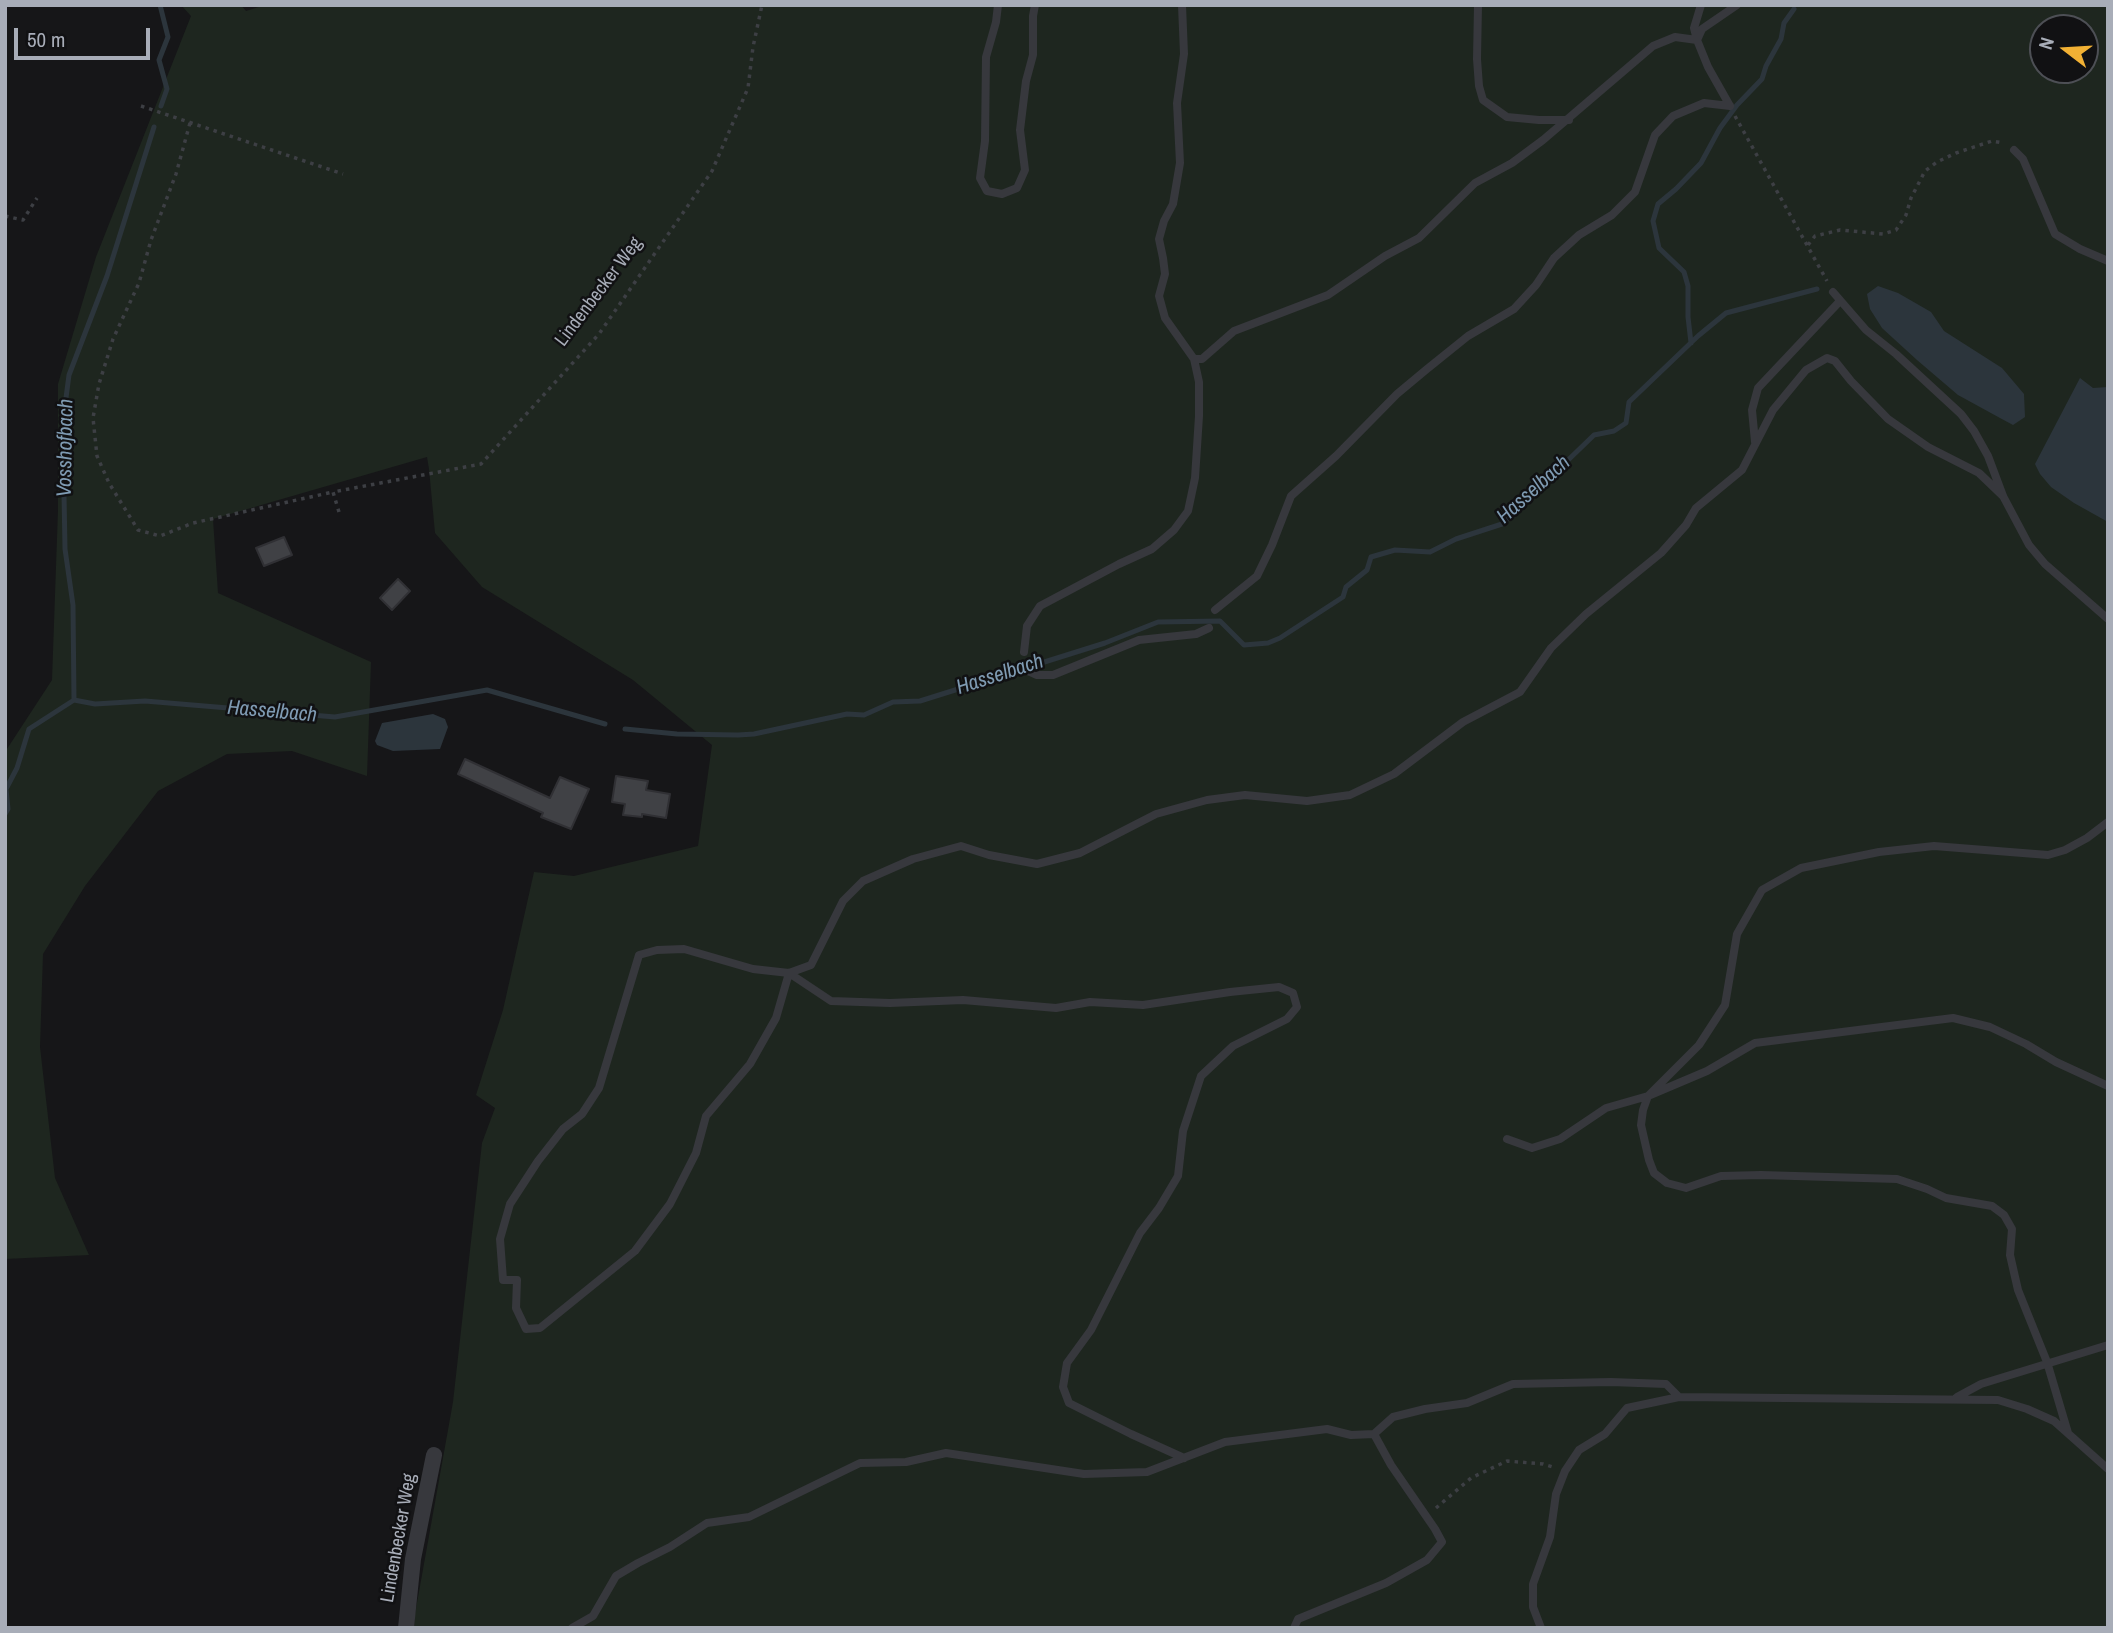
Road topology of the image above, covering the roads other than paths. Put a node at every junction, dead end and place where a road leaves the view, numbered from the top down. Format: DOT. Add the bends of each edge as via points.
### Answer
graph roads {
  1 [pos="998,5"];
  2 [pos="1035,5"];
  3 [pos="1182,5"];
  4 [pos="1478,5"];
  5 [pos="1700,5"];
  6 [pos="1737,5"];
  7 [pos="1697,40"];
  8 [pos="1569,120"];
  9 [pos="2014,150"];
  10 [pos="2108,261"];
  11 [pos="1833,292"];
  12 [pos="1840,301"];
  13 [pos="1194,359"];
  14 [pos="1755,442"];
  15 [pos="2003,496"];
  16 [pos="1215,610"];
  17 [pos="2108,619"];
  18 [pos="1209,628"];
  19 [pos="1024,652"];
  20 [pos="1028,671"];
  21 [pos="2108,822"];
  22 [pos="789,973"];
  23 [pos="2108,1086"];
  24 [pos="1648,1097"];
  25 [pos="1507,1139"];
  26 [pos="2108,1345"];
  27 [pos="2047,1362"];
  28 [pos="1679,1397"];
  29 [pos="1955,1399"];
  30 [pos="1374,1433"];
  31 [pos="2068,1433"];
  32 [pos="434,1455"];
  33 [pos="1184,1458"];
  34 [pos="2108,1469"];
  35 [pos="406,1628"];
  36 [pos="572,1628"];
  37 [pos="1294,1628"];
  38 [pos="1541,1628"];
  1 -- 2 [label="lane" via="986,57 981,178 987,191 1002,194 1017,188 1025,170 1020,130 1033,55"];
  3 -- 13 [label="lane" via="1184,54 1177,103 1180,163 1173,204 1159,239 1165,274 1159,296 1165,318"];
  4 -- 8 [label="lane" via="1477,59 1483,100 1507,117"];
  5 -- 7 [label="lane" via="1694,28"];
  6 -- 7 [label="lane" via="1702,29"];
  7 -- 8 [label="lane" via="1675,37 1653,46"];
  7 -- 16 [label="lane" via="1730,106 1704,103 1673,116 1655,135 1634,192 1612,215 1555,258 1514,309 1468,336 1397,394 1291,496 1257,576"];
  8 -- 13 [label="lane" via="1512,163 1475,183 1419,238 1328,295 1234,331 1202,359"];
  9 -- 10 [label="lane" via="2023,159 2055,234"];
  11 -- 12 [label="lane"];
  12 -- 14 [label="lane" via="1758,388 1752,410"];
  12 -- 15 [label="lane" via="1961,414 1988,456"];
  13 -- 19 [label="lane" via="1199,416 1188,511 1152,549 1040,606 1027,626"];
  14 -- 15 [label="lane" via="1796,381 1815,364 1832,359 1888,419 1928,447 1979,473"];
  14 -- 22 [label="lane" via="1742,470 1696,508 1661,553 1551,648 1520,691 1463,722 1394,774 1350,795 1307,801 1245,795 1207,800 1156,814 1080,853 1037,863 961,846 913,859 863,881 843,901 811,965"];
  15 -- 17 [label="lane" via="2037,554"];
  18 -- 20 [label="lane" via="1196,634 1139,640 1053,676"];
  21 -- 24 [label="lane" via="2066,850 2048,855 1934,846 1879,852 1801,867 1762,890 1737,934 1725,1005 1699,1045"];
  22 -- 22 [label="lane" via="753,969 684,949 639,955 599,1088 582,1114 563,1129 538,1161 510,1204 500,1239 503,1280 517,1280 516,1308 526,1329 540,1328 635,1251 663,1214 696,1153 706,1116 750,1064 776,1018"];
  22 -- 33 [label="lane" via="831,1001 963,1000 1056,1008 1090,1002 1143,1004 1279,987 1293,993 1297,1007 1287,1019 1233,1046 1201,1076 1183,1131 1178,1176 1139,1233 1091,1330 1067,1363 1063,1387 1069,1403"];
  23 -- 24 [label="lane" via="1990,1027 1953,1018 1755,1043"];
  24 -- 25 [label="lane" via="1606,1108 1560,1139 1532,1148"];
  24 -- 27 [label="lane" via="1641,1125 1648,1160 1654,1173 1667,1183 1686,1188 1721,1176 1761,1175 1897,1179 1946,1198 1992,1206 2012,1229 2010,1255 2018,1290"];
  26 -- 27 [label="lane"];
  27 -- 29 [label="lane" via="1981,1384"];
  27 -- 31 [label="lane"];
  28 -- 29 [label="lane"];
  28 -- 30 [label="lane" via="1666,1384 1513,1384 1466,1403 1393,1417"];
  28 -- 38 [label="lane" via="1627,1408 1605,1434 1579,1450 1565,1472 1533,1584"];
  29 -- 31 [label="lane" via="1998,1400 2028,1409"];
  30 -- 33 [label="lane" via="1351,1435 1327,1429 1225,1443"];
  30 -- 37 [label="lane" via="1442,1542 1427,1560 1386,1583 1298,1619"];
  31 -- 34 [label="lane"];
  32 -- 35 [label="street, Lindenbecker Weg" via="413,1559"];
  33 -- 36 [label="lane" via="1147,1472 1084,1474 946,1453 906,1462 860,1463 749,1517 707,1524 638,1563 616,1576 593,1616"];
}
